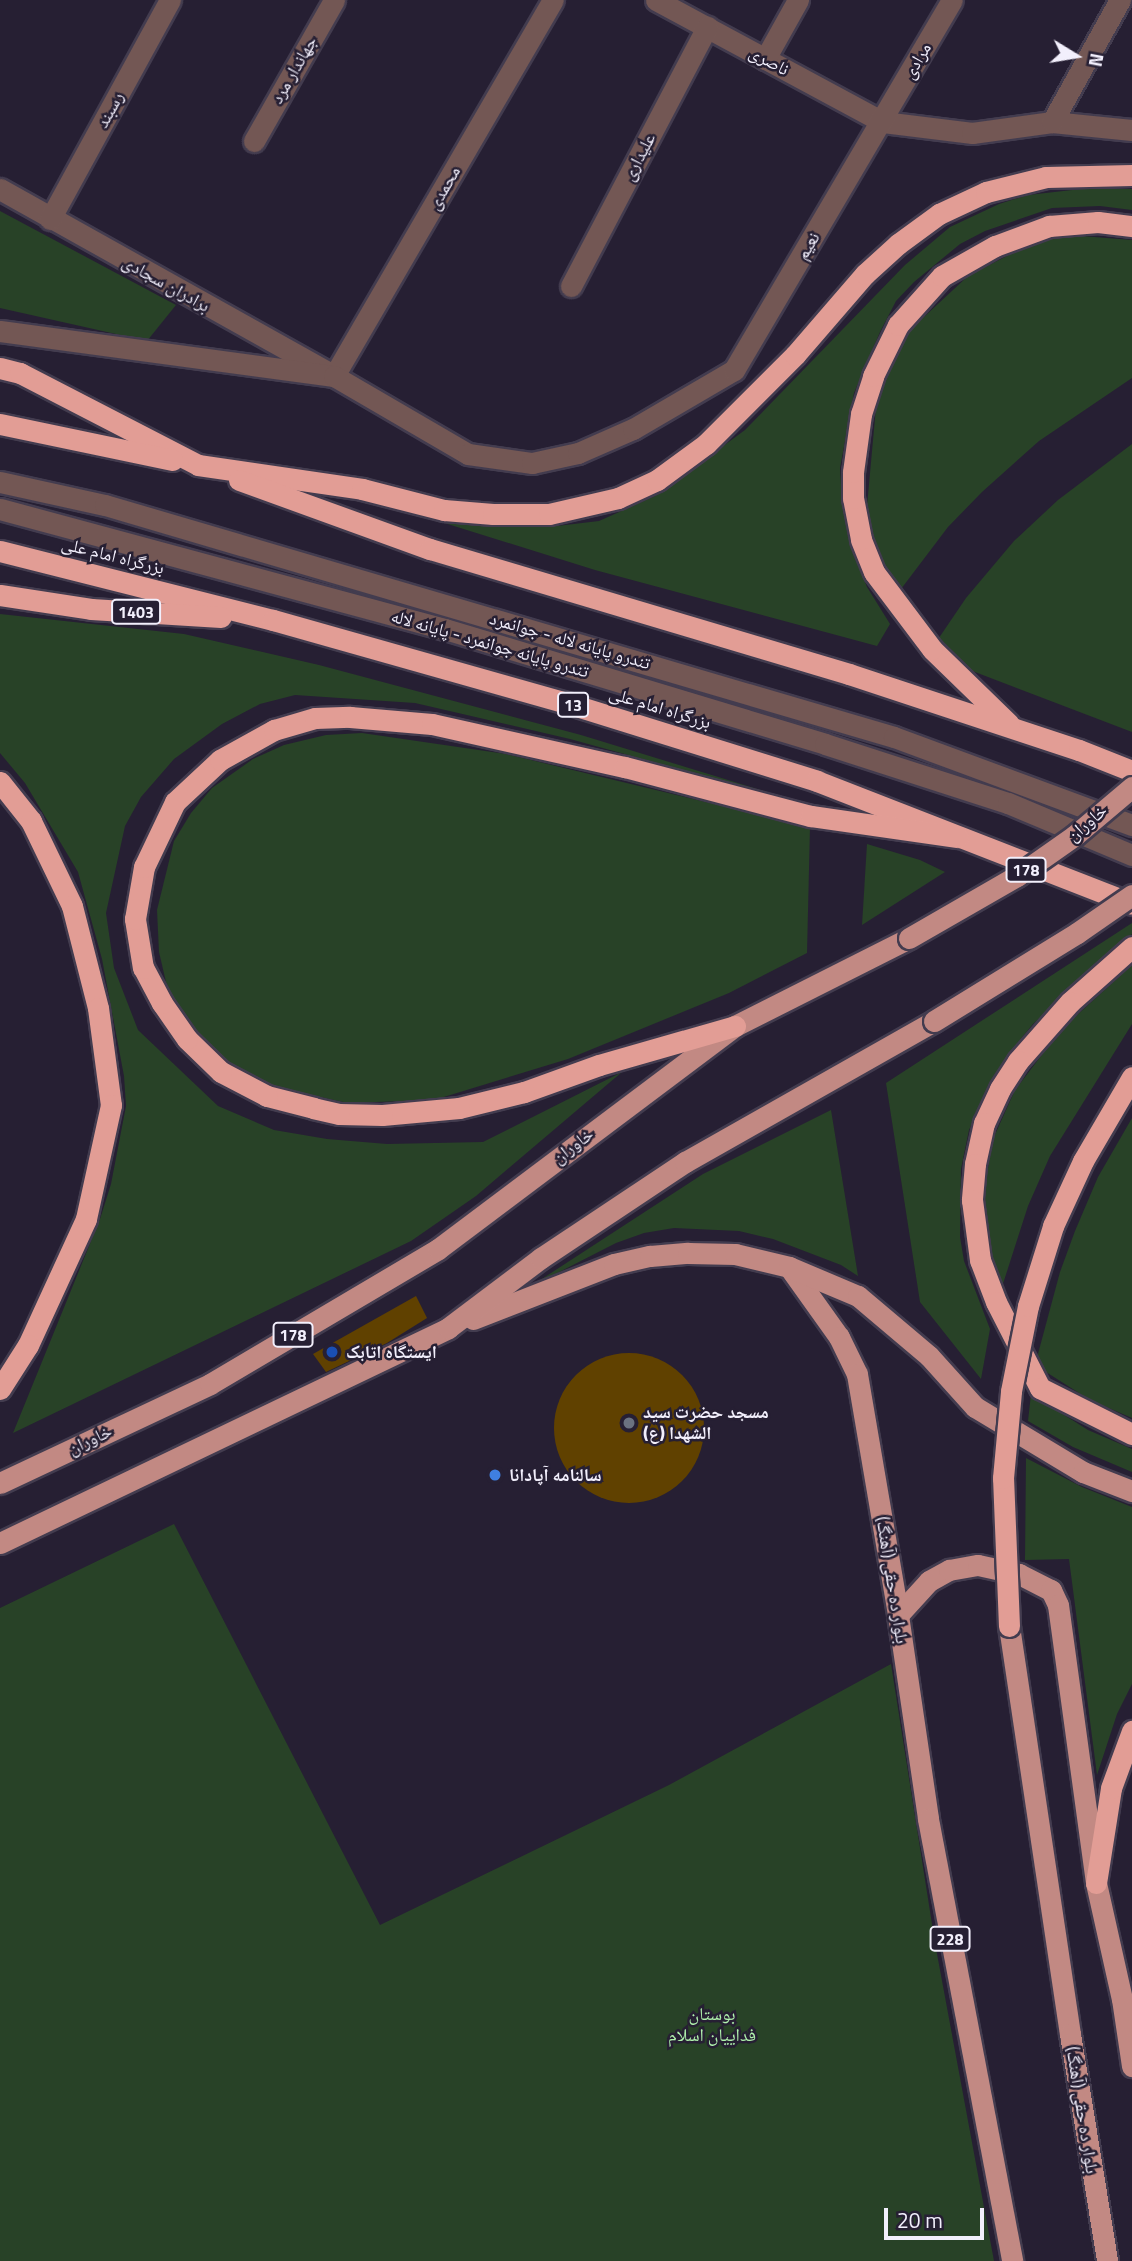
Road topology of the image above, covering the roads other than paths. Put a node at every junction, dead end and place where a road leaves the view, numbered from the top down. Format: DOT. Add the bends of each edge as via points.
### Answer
graph roads {
  1 [pos="170,0"];
  2 [pos="334,0"];
  3 [pos="553,0"];
  4 [pos="656,0"];
  5 [pos="799,0"];
  6 [pos="952,0"];
  7 [pos="1120,0"];
  8 [pos="707,27"];
  9 [pos="765,59"];
  10 [pos="883,122"];
  11 [pos="1052,122"];
  12 [pos="1132,130"];
  13 [pos="254,141"];
  14 [pos="1132,175"];
  15 [pos="0,189"];
  16 [pos="50,219"];
  17 [pos="1132,226"];
  18 [pos="571,286"];
  19 [pos="0,331"];
  20 [pos="0,368"];
  21 [pos="734,370"];
  22 [pos="334,376"];
  23 [pos="0,424"];
  24 [pos="198,465"];
  25 [pos="0,482"];
  26 [pos="0,509"];
  27 [pos="0,551"];
  28 [pos="0,595"];
  29 [pos="273,620"];
  30 [pos="1013,728"];
  31 [pos="1132,771"];
  32 [pos="1132,779"];
  33 [pos="0,782"];
  34 [pos="1132,787"];
  35 [pos="1111,804"];
  36 [pos="1132,825"];
  37 [pos="957,837"];
  38 [pos="1132,855"];
  39 [pos="1132,895"];
  40 [pos="1132,904"];
  41 [pos="1132,947"];
  42 [pos="735,1027"];
  43 [pos="1132,1077"];
  44 [pos="789,1267"];
  45 [pos="448,1328"];
  46 [pos="0,1390"];
  47 [pos="1132,1434"];
  48 [pos="0,1483"];
  49 [pos="1132,1491"];
  50 [pos="0,1544"];
  51 [pos="898,1615"];
  52 [pos="1009,1626"];
  53 [pos="1132,1731"];
  54 [pos="1096,1883"];
  55 [pos="1127,2005"];
  56 [pos="1132,2066"];
  57 [pos="1012,2261"];
  58 [pos="1107,2261"];
  1 -- 16 [label="street, رسبند"];
  2 -- 13 [label="street, جهاندار مرد"];
  3 -- 22 [label="street, محمدی"];
  4 -- 8 [label="street, ناصری"];
  5 -- 9 [label="street"];
  6 -- 10 [label="street, مرادی"];
  7 -- 11 [label="street"];
  8 -- 9 [label="street, ناصری"];
  8 -- 18 [label="street, علیداری"];
  9 -- 10 [label="street, ناصری"];
  10 -- 11 [label="street" via="972,133"];
  10 -- 21 [label="street, نعیم"];
  11 -- 12 [label="street"];
  14 -- 24 [label="highway" via="1046,177 986,192 939,214 865,274 796,355 706,444 657,480 618,498 549,514 493,514 444,510 362,489"];
  15 -- 16 [label="street, برادران سجادی"];
  16 -- 22 [label="street, برادران سجادی"];
  17 -- 30 [label="highway" via="1098,222 1049,226 995,246 942,276 898,325 873,376 861,414 853,498 860,538 874,572 932,649"];
  19 -- 22 [label="street"];
  20 -- 24 [label="highway" via="20,373"];
  21 -- 22 [label="street, برادران سجادی" via="633,429 578,453 532,463 468,454"];
  23 -- 24 [label="highway"];
  24 -- 30 [label="highway" via="430,550 836,670"];
  25 -- 36 [label="street, تندرو پایانه لاله - جوانمرد" via="105,505 894,737"];
  26 -- 38 [label="street, تندرو پایانه جوانمرد - پایانه لاله" via="445,629 812,740 1008,803"];
  27 -- 29 [label="highway, بزرگراه امام علی / 13"];
  28 -- 29 [label="highway, 1403" via="91,609"];
  29 -- 37 [label="highway, بزرگراه امام علی / 13" via="580,707 817,781"];
  30 -- 31 [label="highway"];
  32 -- 35 [label="highway, bridge"];
  33 -- 46 [label="highway" via="31,821 72,906 98,1008 111,1105 86,1219 28,1345"];
  34 -- 35 [label="main road, خاوران / 178, bridge"];
  35 -- 42 [label="main road, خاوران / 178, bridge" via="1017,876 909,938"];
  37 -- 40 [label="highway, بزرگراه امام علی / 13"];
  37 -- 42 [label="highway" via="811,816 625,767 432,724 338,717 315,718 274,730 220,760 175,802 144,867 135,919 143,968 187,1039 221,1072 267,1096 339,1114 459,1108"];
  39 -- 45 [label="main road, bridge" via="934,1021 685,1162 541,1258"];
  41 -- 47 [label="highway" via="1070,1002 1018,1061 1000,1089 984,1122 972,1200 974,1235 996,1302 1041,1388"];
  42 -- 48 [label="main road, خاوران / 178" via="438,1250 210,1384"];
  43 -- 52 [label="highway, bridge" via="1083,1161 1053,1226 1028,1306 1011,1391 1003,1478"];
  44 -- 45 [label="main road" via="735,1254 650,1256 614,1264"];
  44 -- 49 [label="main road" via="858,1296 929,1356 975,1407 1083,1472"];
  44 -- 51 [label="main road, بلوار ده حقی (آهنگ)" via="839,1337 857,1374"];
  45 -- 50 [label="main road"];
  51 -- 54 [label="main road" via="929,1581 949,1570 978,1566 1019,1574 1051,1590 1058,1605"];
  51 -- 57 [label="main road, بلوار ده حقی (آهنگ) / 228" via="928,1819"];
  52 -- 58 [label="main road, بلوار ده حقی (آهنگ)"];
  53 -- 54 [label="highway" via="1111,1788"];
  54 -- 55 [label="main road"];
  55 -- 56 [label="main road"];
}
